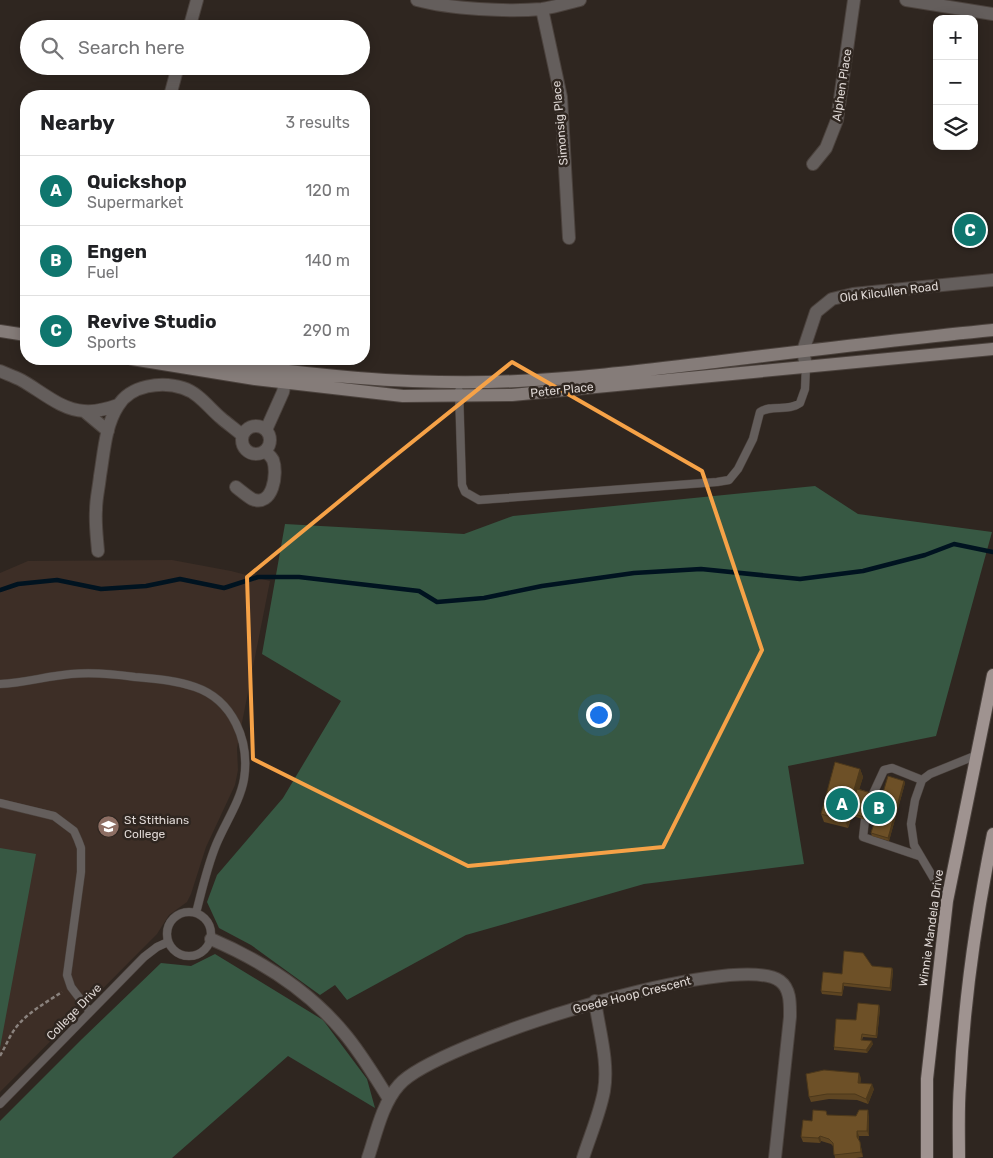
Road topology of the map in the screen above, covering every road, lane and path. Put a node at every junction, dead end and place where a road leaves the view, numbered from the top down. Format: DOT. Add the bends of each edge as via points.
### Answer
graph roads {
  1 [pos="197,0"];
  2 [pos="417,0"];
  3 [pos="580,0"];
  4 [pos="854,0"];
  5 [pos="906,0"];
  6 [pos="538,6"];
  7 [pos="993,14"];
  8 [pos="191,20"];
  9 [pos="176,75"];
  10 [pos="172,90"];
  11 [pos="813,164"];
  12 [pos="569,238"];
  13 [pos="993,280"];
  14 [pos="993,330"];
  15 [pos="0,331"];
  16 [pos="20,333"];
  17 [pos="0,338"];
  18 [pos="20,341"];
  19 [pos="993,349"];
  20 [pos="803,351"];
  21 [pos="168,365"];
  22 [pos="270,365"];
  23 [pos="806,366"];
  24 [pos="0,371"];
  25 [pos="286,377"];
  26 [pos="336,382"];
  27 [pos="459,382"];
  28 [pos="460,396"];
  29 [pos="118,405"];
  30 [pos="84,411"];
  31 [pos="266,430"];
  32 [pos="108,431"];
  33 [pos="242,435"];
  34 [pos="265,451"];
  35 [pos="236,487"];
  36 [pos="98,552"];
  37 [pos="993,675"];
  38 [pos="0,684"];
  39 [pos="977,755"];
  40 [pos="922,780"];
  41 [pos="872,796"];
  42 [pos="0,803"];
  43 [pos="866,820"];
  44 [pos="993,834"];
  45 [pos="919,856"];
  46 [pos="947,901"];
  47 [pos="196,914"];
  48 [pos="211,939"];
  49 [pos="168,942"];
  50 [pos="71,987"];
  51 [pos="595,1001"];
  52 [pos="90,1012"];
  53 [pos="0,1056"];
  54 [pos="390,1099"];
  55 [pos="0,1104"];
  56 [pos="368,1158"];
  57 [pos="584,1158"];
  58 [pos="775,1158"];
  59 [pos="927,1158"];
  60 [pos="959,1158"];
  1 -- 8 [label="street"];
  2 -- 6 [label="street" via="480,8"];
  3 -- 6 [label="street"];
  4 -- 11 [label="street, Alphen Place" via="838,120 826,148"];
  5 -- 7 [label="street"];
  6 -- 12 [label="street, Simonsig Place" via="561,97"];
  9 -- 10 [label="street"];
  13 -- 20 [label="street, Old Kilcullen Road" via="853,294 832,299 816,312"];
  14 -- 20 [label="main road, Peter Place"];
  15 -- 16 [label="main road"];
  17 -- 18 [label="main road"];
  19 -- 23 [label="main road, Peter Place"];
  20 -- 23 [label="street, Old Kilcullen Road"];
  20 -- 27 [label="main road, Peter Place" via="600,376"];
  21 -- 25 [label="main road, Peter Place" via="241,377"];
  22 -- 25 [label="main road, Peter Place"];
  23 -- 28 [label="main road, Peter Place" via="512,395"];
  23 -- 28 [label="lane" via="805,389 800,402 788,408 768,408 760,412 753,439 738,469 729,480 717,482 479,500 465,492 462,484"];
  24 -- 30 [label="street" via="20,379 64,406"];
  25 -- 26 [label="main road, Peter Place"];
  25 -- 31 [label="street"];
  26 -- 27 [label="main road, Peter Place"];
  26 -- 28 [label="main road, Peter Place" via="413,396"];
  27 -- 28 [label="lane"];
  29 -- 30 [label="street"];
  29 -- 32 [label="street"];
  29 -- 33 [label="street" via="132,392 169,384 185,388 201,399"];
  30 -- 32 [label="street"];
  31 -- 33 [label="street" via="253,426"];
  31 -- 34 [label="street" via="270,440"];
  32 -- 36 [label="street" via="96,506"];
  33 -- 34 [label="street" via="241,442 247,452 254,455"];
  34 -- 35 [label="street" via="273,460 276,471 274,486 268,496 253,499"];
  37 -- 39 [label="main road, Winnie Mandela Drive"];
  38 -- 47 [label="lane" via="72,674 106,674 172,681 195,687 224,706 237,725 245,746 244,781 210,860"];
  39 -- 40 [label="lane" via="939,769"];
  39 -- 46 [label="main road, Winnie Mandela Drive"];
  40 -- 41 [label="lane" via="888,768"];
  40 -- 45 [label="lane" via="911,824"];
  42 -- 50 [label="lane" via="54,816 74,831 78,840 81,872 67,975"];
  43 -- 45 [label="lane" via="863,836"];
  44 -- 60 [label="main road" via="981,892 968,989 960,1086"];
  45 -- 46 [label="lane"];
  46 -- 59 [label="main road, Winnie Mandela Drive" via="927,1080"];
  47 -- 48 [label="lane" via="209,924"];
  47 -- 49 [label="lane" via="183,913 171,921 167,928"];
  48 -- 49 [label="lane" via="204,951 190,956 177,953"];
  48 -- 54 [label="street" via="238,950 319,1006 346,1034"];
  49 -- 52 [label="lane, College Drive" via="144,957"];
  50 -- 52 [label="lane"];
  50 -- 53 [label="path" via="22,1020"];
  51 -- 54 [label="street, Goede Hoop Crescent" via="473,1044 429,1064 408,1076"];
  51 -- 57 [label="street" via="606,1078"];
  51 -- 58 [label="street, Goede Hoop Crescent" via="720,975 762,975 780,981 789,996 790,1016"];
  52 -- 55 [label="lane, College Drive"];
  54 -- 56 [label="street, Goede Hoop Crescent"];
}
